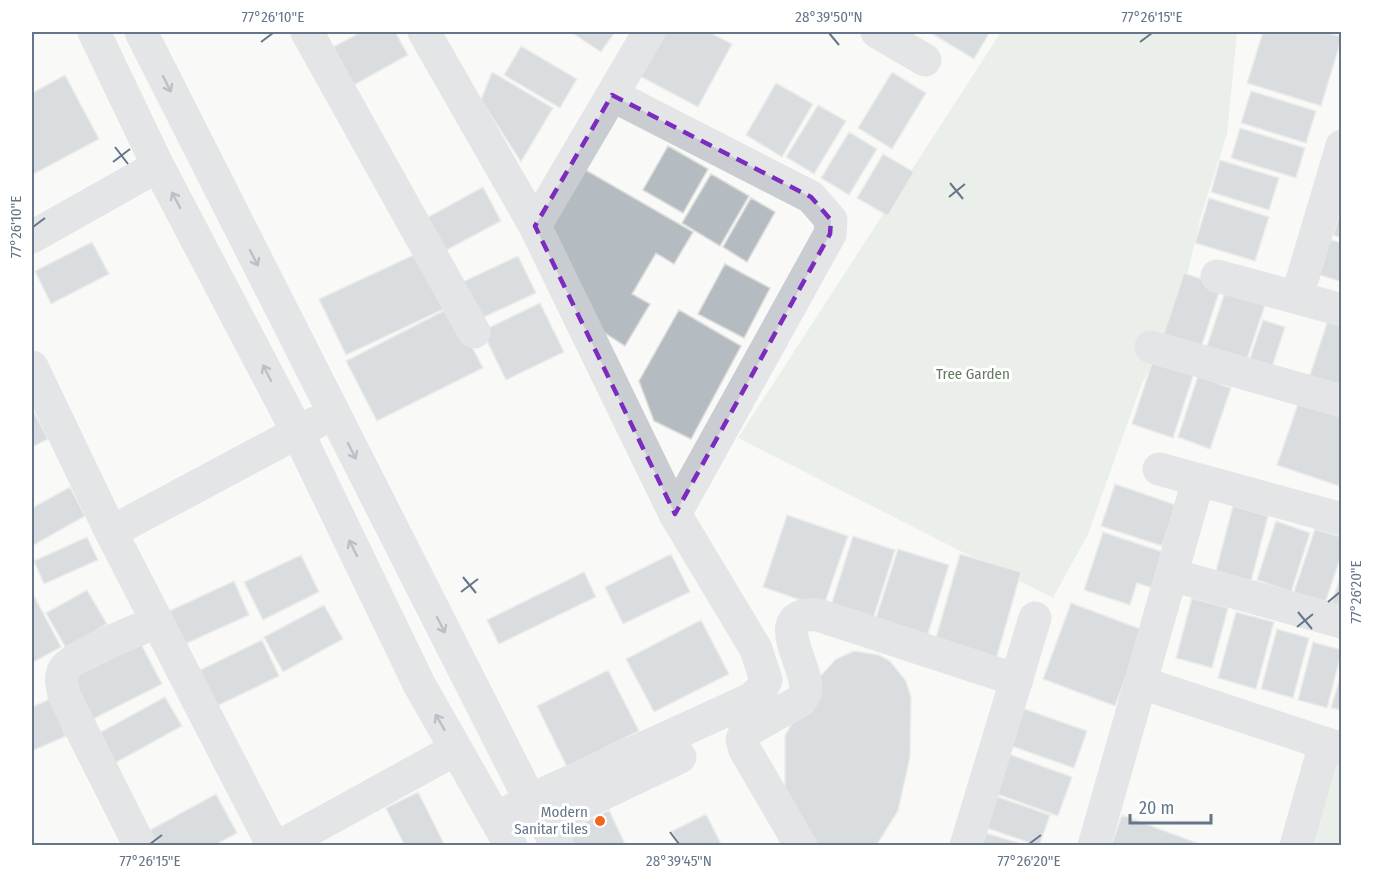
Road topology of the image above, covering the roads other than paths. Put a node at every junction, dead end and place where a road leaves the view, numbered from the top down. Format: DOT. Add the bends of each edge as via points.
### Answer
graph roads {
  1 [pos="94,32"];
  2 [pos="141,32"];
  3 [pos="306,32"];
  4 [pos="424,32"];
  5 [pos="649,32"];
  6 [pos="885,34"];
  7 [pos="924,60"];
  8 [pos="612,95"];
  9 [pos="1341,146"];
  10 [pos="158,166"];
  11 [pos="535,226"];
  12 [pos="32,237"];
  13 [pos="1217,276"];
  14 [pos="1297,297"];
  15 [pos="1341,310"];
  16 [pos="474,332"];
  17 [pos="1151,347"];
  18 [pos="32,367"];
  19 [pos="1341,401"];
  20 [pos="332,412"];
  21 [pos="298,433"];
  22 [pos="1159,469"];
  23 [pos="1198,481"];
  24 [pos="675,514"];
  25 [pos="1341,519"];
  26 [pos="111,532"];
  27 [pos="1172,575"];
  28 [pos="1035,618"];
  29 [pos="156,622"];
  30 [pos="1341,622"];
  31 [pos="1017,680"];
  32 [pos="1142,683"];
  33 [pos="742,740"];
  34 [pos="1333,746"];
  35 [pos="456,749"];
  36 [pos="544,823"];
  37 [pos="503,832"];
  38 [pos="140,846"];
  39 [pos="273,846"];
  40 [pos="280,846"];
  41 [pos="801,846"];
  42 [pos="966,846"];
  43 [pos="1094,846"];
  44 [pos="1296,846"];
  1 -- 10 [label="street"];
  2 -- 20 [label="street, one-way"];
  3 -- 16 [label="street"];
  4 -- 11 [label="street"];
  5 -- 8 [label="street"];
  6 -- 7 [label="street"];
  8 -- 11 [label="street"];
  8 -- 24 [label="street" via="811,197 831,220 830,234"];
  9 -- 14 [label="street"];
  10 -- 12 [label="street"];
  21 -- 10 [label="street, one-way"];
  11 -- 24 [label="street"];
  13 -- 14 [label="street"];
  14 -- 15 [label="street"];
  17 -- 19 [label="street"];
  18 -- 26 [label="street"];
  20 -- 21 [label="street"];
  20 -- 36 [label="street, one-way"];
  21 -- 26 [label="street"];
  35 -- 21 [label="street, one-way" via="419,684"];
  22 -- 23 [label="street"];
  23 -- 25 [label="street"];
  23 -- 27 [label="street"];
  24 -- 36 [label="street" via="756,649 766,680 761,690"];
  26 -- 29 [label="street"];
  27 -- 30 [label="street"];
  27 -- 32 [label="street"];
  28 -- 31 [label="street"];
  29 -- 38 [label="street" via="65,666 60,679 64,695"];
  29 -- 39 [label="street"];
  31 -- 33 [label="street" via="807,614 791,623 790,633 804,670 806,692 800,701 745,732"];
  31 -- 42 [label="street"];
  32 -- 34 [label="street"];
  32 -- 43 [label="street"];
  33 -- 36 [label="street" via="730,735 718,738"];
  33 -- 41 [label="street"];
  34 -- 44 [label="street"];
  35 -- 37 [label="street"];
  35 -- 40 [label="street"];
  36 -- 37 [label="street"];
}
